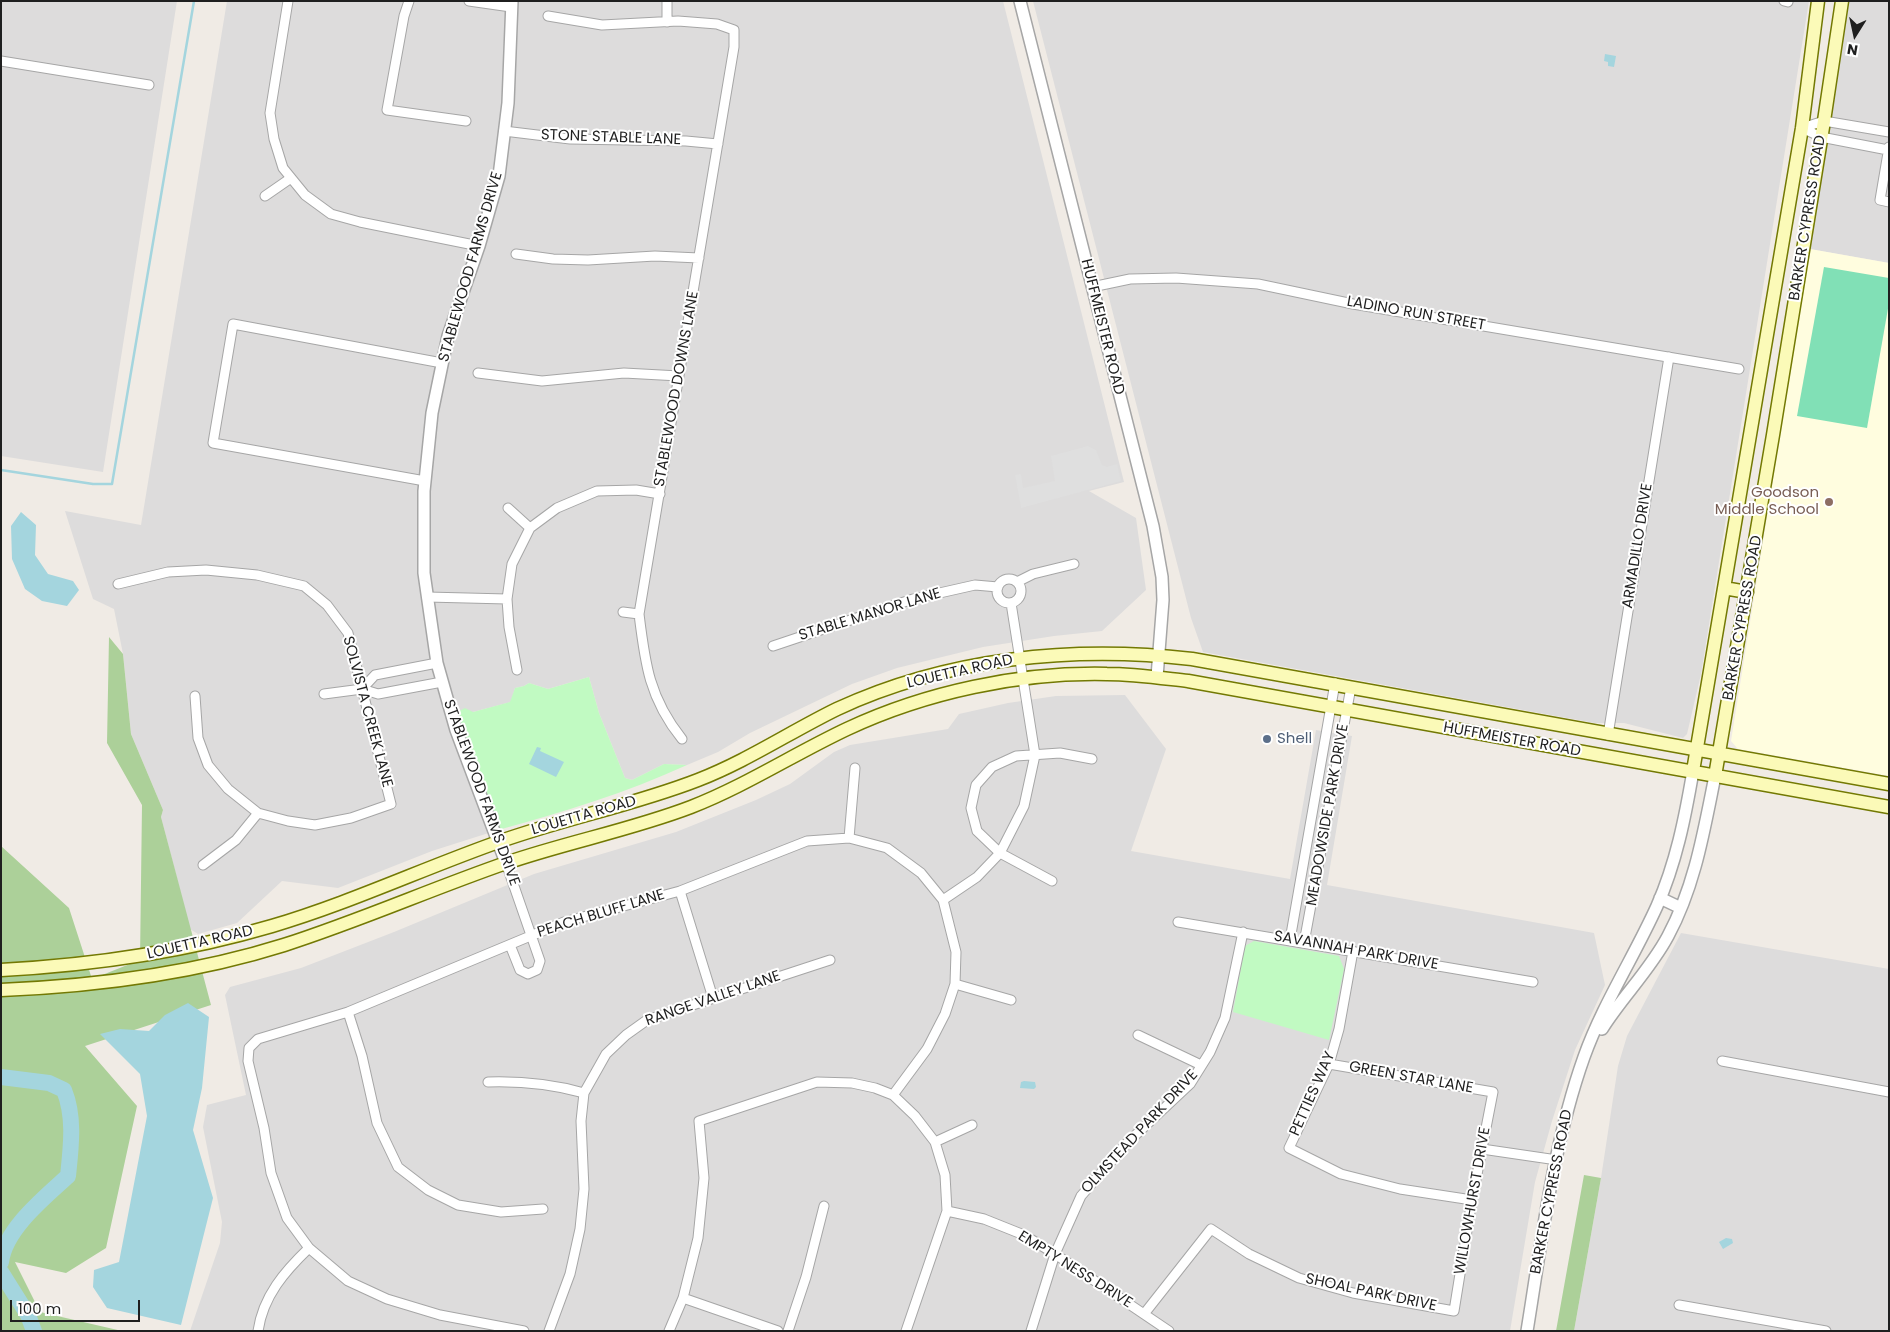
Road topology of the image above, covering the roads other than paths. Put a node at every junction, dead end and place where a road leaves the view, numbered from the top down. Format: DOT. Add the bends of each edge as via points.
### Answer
graph roads {
  1 [pos="288,1"];
  2 [pos="410,1"];
  3 [pos="470,1"];
  4 [pos="667,1"];
  5 [pos="1020,1"];
  6 [pos="1818,1"];
  7 [pos="1842,1"];
  8 [pos="512,4"];
  9 [pos="548,16"];
  10 [pos="667,22"];
  11 [pos="1,61"];
  12 [pos="149,84"];
  13 [pos="466,121"];
  14 [pos="1824,121"];
  15 [pos="1802,128"];
  16 [pos="504,131"];
  17 [pos="1889,132"];
  18 [pos="1821,138"];
  19 [pos="718,144"];
  20 [pos="1888,149"];
  21 [pos="291,178"];
  22 [pos="265,196"];
  23 [pos="1884,201"];
  24 [pos="479,246"];
  25 [pos="516,254"];
  26 [pos="699,258"];
  27 [pos="1092,287"];
  28 [pos="1669,357"];
  29 [pos="442,363"];
  30 [pos="1739,369"];
  31 [pos="478,373"];
  32 [pos="679,376"];
  33 [pos="1750,431"];
  34 [pos="1773,435"];
  35 [pos="425,481"];
  36 [pos="660,494"];
  37 [pos="508,508"];
  38 [pos="530,528"];
  39 [pos="1074,564"];
  40 [pos="1017,582"];
  41 [pos="118,584"];
  42 [pos="998,586"];
  43 [pos="1724,588"];
  44 [pos="1747,592"];
  45 [pos="427,597"];
  46 [pos="507,599"];
  47 [pos="1011,603"];
  48 [pos="623,612"];
  49 [pos="639,614"];
  50 [pos="773,646"];
  51 [pos="1160,655"];
  52 [pos="1020,658"];
  53 [pos="437,663"];
  54 [pos="517,670"];
  55 [pos="1157,677"];
  56 [pos="1023,679"];
  57 [pos="442,682"];
  58 [pos="1335,683"];
  59 [pos="1351,686"];
  60 [pos="362,689"];
  61 [pos="324,694"];
  62 [pos="195,696"];
  63 [pos="1331,706"];
  64 [pos="839,709"];
  65 [pos="1347,709"];
  66 [pos="848,729"];
  67 [pos="1608,735"];
  68 [pos="682,738"];
  69 [pos="1697,749"];
  70 [pos="1719,753"];
  71 [pos="1035,754"];
  72 [pos="1092,759"];
  73 [pos="855,768"];
  74 [pos="1693,771"];
  75 [pos="1715,776"];
  76 [pos="1889,784"];
  77 [pos="675,789"];
  78 [pos="1889,807"];
  79 [pos="682,810"];
  80 [pos="258,813"];
  81 [pos="1312,820"];
  82 [pos="1326,822"];
  83 [pos="849,838"];
  84 [pos="498,842"];
  85 [pos="1000,854"];
  86 [pos="506,863"];
  87 [pos="203,865"];
  88 [pos="1052,881"];
  89 [pos="680,891"];
  90 [pos="1660,898"];
  91 [pos="943,900"];
  92 [pos="1681,908"];
  93 [pos="1178,922"];
  94 [pos="1243,932"];
  95 [pos="532,935"];
  96 [pos="1290,940"];
  97 [pos="1304,943"];
  98 [pos="510,945"];
  99 [pos="1353,951"];
  100 [pos="830,960"];
  101 [pos="1,970"];
  102 [pos="1533,982"];
  103 [pos="955,984"];
  104 [pos="1,990"];
  105 [pos="713,998"];
  106 [pos="1010,1000"];
  107 [pos="348,1012"];
  108 [pos="1138,1035"];
  109 [pos="1584,1056"];
  110 [pos="1722,1061"];
  111 [pos="1329,1064"];
  112 [pos="1201,1066"];
  113 [pos="488,1082"];
  114 [pos="1493,1092"];
  115 [pos="1889,1092"];
  116 [pos="584,1093"];
  117 [pos="892,1095"];
  118 [pos="972,1125"];
  119 [pos="936,1142"];
  120 [pos="1482,1149"];
  121 [pos="1557,1160"];
  122 [pos="1472,1200"];
  123 [pos="824,1206"];
  124 [pos="543,1209"];
  125 [pos="947,1210"];
  126 [pos="309,1248"];
  127 [pos="1055,1254"];
  128 [pos="683,1298"];
  129 [pos="1679,1305"];
  130 [pos="1454,1311"];
  131 [pos="1144,1314"];
  132 [pos="258,1331"];
  133 [pos="524,1331"];
  134 [pos="549,1331"];
  135 [pos="669,1331"];
  136 [pos="778,1331"];
  137 [pos="788,1331"];
  138 [pos="906,1331"];
  139 [pos="1030,1331"];
  140 [pos="1169,1331"];
  141 [pos="1527,1331"];
  142 [pos="1826,1331"];
  1 -- 21 [label="street" via="270,113 283,168"];
  2 -- 13 [label="street" via="404,16 387,110"];
  3 -- 8 [label="street"];
  4 -- 10 [label="street"];
  5 -- 27 [label="street, HUFFMEISTER ROAD"];
  6 -- 15 [label="main road, BARKER CYPRESS ROAD"];
  7 -- 14 [label="main road, BARKER CYPRESS ROAD"];
  8 -- 16 [label="street, STABLEWOOD FARMS DRIVE"];
  9 -- 10 [label="street" via="602,25"];
  10 -- 19 [label="street, STABLEWOOD DOWNS LANE" via="717,24 734,30"];
  11 -- 12 [label="street"];
  14 -- 15 [label="street"];
  14 -- 17 [label="street"];
  14 -- 18 [label="main road, BARKER CYPRESS ROAD"];
  15 -- 18 [label="street"];
  15 -- 33 [label="main road, BARKER CYPRESS ROAD"];
  16 -- 19 [label="street, STONE STABLE LANE" via="570,139"];
  16 -- 24 [label="street, STABLEWOOD FARMS DRIVE" via="499,176"];
  18 -- 20 [label="street"];
  18 -- 34 [label="main road, BARKER CYPRESS ROAD"];
  19 -- 26 [label="street, STABLEWOOD DOWNS LANE"];
  20 -- 23 [label="street"];
  21 -- 22 [label="street"];
  21 -- 24 [label="street" via="305,195 332,214"];
  24 -- 29 [label="street, STABLEWOOD FARMS DRIVE"];
  25 -- 26 [label="street" via="588,260 655,256"];
  26 -- 32 [label="street, STABLEWOOD DOWNS LANE"];
  27 -- 28 [label="street, LADINO RUN STREET" via="1130,279 1176,278 1258,284 1353,304"];
  27 -- 51 [label="street, HUFFMEISTER ROAD" via="1160,558 1163,600"];
  28 -- 30 [label="street, LADINO RUN STREET"];
  28 -- 67 [label="street, ARMADILLO DRIVE"];
  29 -- 35 [label="street, STABLEWOOD FARMS DRIVE" via="432,414"];
  29 -- 35 [label="street" via="233,324 213,443"];
  31 -- 32 [label="street" via="542,381 624,373"];
  32 -- 36 [label="street, STABLEWOOD DOWNS LANE"];
  33 -- 34 [label="main road"];
  33 -- 43 [label="main road, BARKER CYPRESS ROAD"];
  34 -- 44 [label="main road, BARKER CYPRESS ROAD"];
  35 -- 45 [label="street, STABLEWOOD FARMS DRIVE" via="424,572"];
  36 -- 38 [label="street" via="636,490 598,492 557,508"];
  36 -- 49 [label="street, STABLEWOOD DOWNS LANE"];
  37 -- 38 [label="street"];
  38 -- 46 [label="street" via="512,564"];
  39 -- 40 [label="street" via="1033,574"];
  40 -- 42 [label="street" via="1006,579"];
  40 -- 47 [label="street" via="1021,594"];
  41 -- 60 [label="street, SOLVISTA CREEK LANE" via="168,572 206,570 257,574 304,586 327,606 348,633"];
  42 -- 47 [label="street" via="998,598"];
  42 -- 50 [label="street, STABLE MANOR LANE" via="975,585 913,599"];
  43 -- 44 [label="main road"];
  43 -- 69 [label="main road, BARKER CYPRESS ROAD"];
  44 -- 70 [label="main road, BARKER CYPRESS ROAD"];
  45 -- 46 [label="street"];
  45 -- 53 [label="street, STABLEWOOD FARMS DRIVE"];
  46 -- 54 [label="street"];
  47 -- 52 [label="street"];
  48 -- 49 [label="street"];
  49 -- 68 [label="street, STABLEWOOD DOWNS LANE" via="645,664 653,691 672,727"];
  51 -- 52 [label="main road, LOUETTA ROAD" via="1107,652"];
  51 -- 55 [label="street, HUFFMEISTER ROAD"];
  51 -- 58 [label="main road, HUFFMEISTER ROAD"];
  52 -- 56 [label="street"];
  52 -- 64 [label="main road, LOUETTA ROAD" via="932,676"];
  53 -- 57 [label="street, STABLEWOOD FARMS DRIVE"];
  53 -- 60 [label="street" via="375,676"];
  55 -- 56 [label="main road, LOUETTA ROAD" via="1107,674"];
  55 -- 63 [label="main road, HUFFMEISTER ROAD"];
  56 -- 66 [label="main road, LOUETTA ROAD" via="938,696"];
  56 -- 71 [label="street"];
  57 -- 60 [label="street" via="378,694"];
  57 -- 84 [label="street, STABLEWOOD FARMS DRIVE" via="456,730"];
  58 -- 59 [label="main road, HUFFMEISTER ROAD"];
  58 -- 63 [label="street, MEADOWSIDE PARK DRIVE"];
  59 -- 65 [label="street, MEADOWSIDE PARK DRIVE"];
  59 -- 67 [label="main road, HUFFMEISTER ROAD"];
  60 -- 61 [label="street"];
  60 -- 80 [label="street, SOLVISTA CREEK LANE" via="391,804 351,818 315,825 288,822"];
  62 -- 80 [label="street" via="198,738 208,765 228,789"];
  63 -- 65 [label="main road, HUFFMEISTER ROAD"];
  63 -- 81 [label="street, MEADOWSIDE PARK DRIVE"];
  64 -- 66 [label="main road"];
  64 -- 77 [label="main road, LOUETTA ROAD" via="714,774"];
  65 -- 74 [label="main road, HUFFMEISTER ROAD"];
  65 -- 82 [label="street, MEADOWSIDE PARK DRIVE"];
  66 -- 79 [label="main road, LOUETTA ROAD" via="724,794"];
  67 -- 69 [label="main road, HUFFMEISTER ROAD"];
  69 -- 70 [label="main road, HUFFMEISTER ROAD"];
  69 -- 74 [label="main road, BARKER CYPRESS ROAD"];
  70 -- 75 [label="main road, BARKER CYPRESS ROAD"];
  70 -- 76 [label="main road, HUFFMEISTER ROAD"];
  71 -- 72 [label="street" via="1060,753"];
  71 -- 85 [label="street" via="1024,806"];
  71 -- 85 [label="street" via="1016,756 992,767 976,785 971,808 977,832"];
  73 -- 83 [label="street"];
  74 -- 75 [label="main road, HUFFMEISTER ROAD"];
  74 -- 90 [label="street, BARKER CYPRESS ROAD" via="1684,823"];
  75 -- 78 [label="main road, HUFFMEISTER ROAD"];
  75 -- 92 [label="street, BARKER CYPRESS ROAD" via="1694,869"];
  77 -- 79 [label="main road"];
  77 -- 84 [label="main road, LOUETTA ROAD"];
  79 -- 86 [label="main road, LOUETTA ROAD"];
  80 -- 87 [label="street" via="236,840"];
  81 -- 82 [label="street"];
  81 -- 96 [label="street, MEADOWSIDE PARK DRIVE"];
  82 -- 97 [label="street, MEADOWSIDE PARK DRIVE"];
  83 -- 89 [label="street, PEACH BLUFF LANE" via="806,840"];
  83 -- 91 [label="street, PEACH BLUFF LANE" via="887,848 921,873"];
  84 -- 86 [label="street, STABLEWOOD FARMS DRIVE"];
  84 -- 101 [label="main road, LOUETTA ROAD" via="333,906 210,943 103,962"];
  85 -- 88 [label="street"];
  85 -- 91 [label="street" via="977,877"];
  86 -- 95 [label="street, STABLEWOOD FARMS DRIVE"];
  86 -- 104 [label="main road, LOUETTA ROAD" via="340,926 217,963 110,982"];
  89 -- 95 [label="street, PEACH BLUFF LANE" via="564,922"];
  89 -- 105 [label="street"];
  90 -- 92 [label="street"];
  90 -- 109 [label="street, BARKER CYPRESS ROAD"];
  91 -- 103 [label="street" via="956,952"];
  92 -- 109 [label="street, BARKER CYPRESS ROAD" via="1656,955"];
  93 -- 94 [label="street, SAVANNAH PARK DRIVE"];
  94 -- 96 [label="street, SAVANNAH PARK DRIVE"];
  94 -- 112 [label="street, OLMSTEAD PARK DRIVE" via="1225,1018"];
  95 -- 98 [label="street, PEACH BLUFF LANE"];
  95 -- 98 [label="street, STABLEWOOD FARMS DRIVE" via="540,961 537,970 528,974 520,970"];
  96 -- 97 [label="street, SAVANNAH PARK DRIVE"];
  97 -- 99 [label="street, SAVANNAH PARK DRIVE"];
  98 -- 107 [label="street, PEACH BLUFF LANE"];
  99 -- 102 [label="street, SAVANNAH PARK DRIVE"];
  99 -- 111 [label="street, PETTIES WAY" via="1339,1029"];
  100 -- 105 [label="street, RANGE VALLEY LANE"];
  103 -- 106 [label="street"];
  103 -- 117 [label="street" via="945,1014 927,1049"];
  105 -- 116 [label="street, RANGE VALLEY LANE" via="647,1020 626,1034 606,1054"];
  107 -- 124 [label="street" via="377,1123 398,1167 428,1190 458,1205 501,1212"];
  107 -- 126 [label="street, PEACH BLUFF LANE" via="258,1039 249,1048 248,1061 271,1173 288,1218"];
  108 -- 112 [label="street"];
  109 -- 121 [label="street, BARKER CYPRESS ROAD" via="1568,1106"];
  110 -- 115 [label="street"];
  111 -- 114 [label="street, GREEN STAR LANE"];
  111 -- 122 [label="street, PETTIES WAY" via="1289,1148 1341,1174 1400,1189"];
  112 -- 127 [label="street, OLMSTEAD PARK DRIVE" via="1190,1084 1127,1143 1081,1196"];
  113 -- 116 [label="street" via="535,1083"];
  114 -- 120 [label="street, WILLOWHURST DRIVE"];
  116 -- 134 [label="street" via="581,1121 584,1189 580,1229 570,1274"];
  117 -- 119 [label="street"];
  117 -- 128 [label="street" via="852,1083 817,1082 698,1121 704,1178 698,1238"];
  118 -- 119 [label="street"];
  119 -- 125 [label="street" via="945,1175"];
  120 -- 121 [label="street"];
  120 -- 122 [label="street, WILLOWHURST DRIVE"];
  121 -- 141 [label="street, BARKER CYPRESS ROAD"];
  122 -- 130 [label="street, WILLOWHURST DRIVE"];
  123 -- 137 [label="street"];
  125 -- 127 [label="street, EMPTY NESS DRIVE" via="984,1218"];
  125 -- 138 [label="street"];
  126 -- 132 [label="street" via="271,1290"];
  126 -- 133 [label="street" via="348,1281 387,1299 440,1315"];
  127 -- 131 [label="street, EMPTY NESS DRIVE"];
  127 -- 139 [label="street, OLMSTEAD PARK DRIVE"];
  128 -- 135 [label="street"];
  128 -- 136 [label="street"];
  129 -- 142 [label="street"];
  130 -- 131 [label="street, SHOAL PARK DRIVE" via="1353,1293 1299,1278 1249,1254 1211,1229"];
  131 -- 140 [label="street, EMPTY NESS DRIVE"];
}
